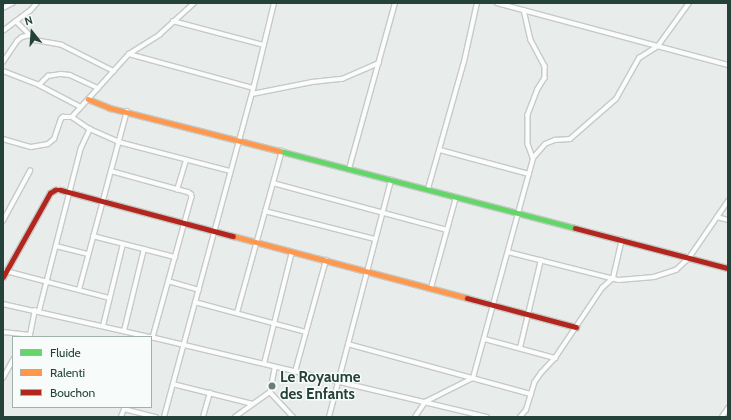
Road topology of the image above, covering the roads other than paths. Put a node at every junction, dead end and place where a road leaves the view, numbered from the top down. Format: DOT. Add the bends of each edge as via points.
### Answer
graph roads {
  1 [pos="12,3"];
  2 [pos="37,3"];
  3 [pos="194,3"];
  4 [pos="274,3"];
  5 [pos="395,3"];
  6 [pos="476,3"];
  7 [pos="497,3"];
  8 [pos="689,3"];
  9 [pos="3,8"];
  10 [pos="524,10"];
  11 [pos="16,21"];
  12 [pos="174,21"];
  13 [pos="3,31"];
  14 [pos="31,35"];
  15 [pos="264,45"];
  16 [pos="658,46"];
  17 [pos="129,54"];
  18 [pos="4,59"];
  19 [pos="379,63"];
  20 [pos="728,65"];
  21 [pos="3,71"];
  22 [pos="114,71"];
  23 [pos="39,86"];
  24 [pos="98,88"];
  25 [pos="253,88"];
  26 [pos="252,94"];
  27 [pos="88,99"];
  28 [pos="81,107"];
  29 [pos="127,111"];
  30 [pos="72,117"];
  31 [pos="90,129"];
  32 [pos="3,139"];
  33 [pos="239,140"];
  34 [pos="119,142"];
  35 [pos="440,150"];
  36 [pos="282,151"];
  37 [pos="533,158"];
  38 [pos="186,160"];
  39 [pos="349,169"];
  40 [pos="30,171"];
  41 [pos="111,171"];
  42 [pos="230,171"];
  43 [pos="529,174"];
  44 [pos="391,180"];
  45 [pos="273,182"];
  46 [pos="428,189"];
  47 [pos="177,190"];
  48 [pos="70,192"];
  49 [pos="456,196"];
  50 [pos="103,201"];
  51 [pos="728,201"];
  52 [pos="265,211"];
  53 [pos="382,212"];
  54 [pos="519,213"];
  55 [pos="717,217"];
  56 [pos="728,220"];
  57 [pos="3,221"];
  58 [pos="184,222"];
  59 [pos="447,230"];
  60 [pos="214,231"];
  61 [pos="93,236"];
  62 [pos="375,239"];
  63 [pos="622,240"];
  64 [pos="257,242"];
  65 [pos="123,244"];
  66 [pos="56,246"];
  67 [pos="144,249"];
  68 [pos="292,252"];
  69 [pos="508,252"];
  70 [pos="88,254"];
  71 [pos="175,257"];
  72 [pos="689,258"];
  73 [pos="326,260"];
  74 [pos="541,260"];
  75 [pos="728,268"];
  76 [pos="6,271"];
  77 [pos="367,271"];
  78 [pos="3,277"];
  79 [pos="613,278"];
  80 [pos="168,281"];
  81 [pos="47,282"];
  82 [pos="431,288"];
  83 [pos="79,290"];
  84 [pos="199,290"];
  85 [pos="110,298"];
  86 [pos="196,302"];
  87 [pos="3,304"];
  88 [pos="494,305"];
  89 [pos="37,310"];
  90 [pos="237,313"];
  91 [pos="528,314"];
  92 [pos="274,322"];
  93 [pos="103,326"];
  94 [pos="576,327"];
  95 [pos="124,331"];
  96 [pos="3,332"];
  97 [pos="306,332"];
  98 [pos="22,336"];
  99 [pos="146,336"];
  100 [pos="151,336"];
  101 [pos="152,337"];
  102 [pos="485,338"];
  103 [pos="348,344"];
  104 [pos="183,345"];
  105 [pos="520,348"];
  106 [pos="555,358"];
  107 [pos="12,362"];
  108 [pos="264,364"];
  109 [pos="275,367"];
  110 [pos="296,372"];
  111 [pos="3,378"];
  112 [pos="473,378"];
  113 [pos="339,382"];
  114 [pos="173,384"];
  115 [pos="270,392"];
  116 [pos="210,393"];
  117 [pos="531,394"];
  118 [pos="424,402"];
  119 [pos="253,404"];
  120 [pos="728,408"];
  121 [pos="469,415"];
  122 [pos="121,417"];
  123 [pos="156,417"];
  124 [pos="164,417"];
  125 [pos="203,417"];
  126 [pos="235,417"];
  127 [pos="293,417"];
  128 [pos="329,417"];
  129 [pos="415,417"];
  130 [pos="487,417"];
  131 [pos="520,417"];
  132 [pos="722,417"];
  1 -- 9 [label="street"];
  2 -- 11 [label="street"];
  3 -- 12 [label="street"];
  4 -- 15 [label="street"];
  5 -- 19 [label="street"];
  6 -- 35 [label="street" via="464,62"];
  7 -- 10 [label="street"];
  8 -- 16 [label="street"];
  10 -- 16 [label="street"];
  10 -- 37 [label="street" via="531,40 545,66 545,78 528,115 528,144"];
  11 -- 13 [label="street"];
  11 -- 14 [label="street"];
  12 -- 15 [label="street"];
  12 -- 17 [label="street" via="159,35"];
  14 -- 18 [label="street" via="17,41"];
  14 -- 22 [label="street" via="39,42 62,45"];
  15 -- 25 [label="street"];
  16 -- 20 [label="street"];
  16 -- 37 [label="street" via="639,58 616,99 570,139 545,144"];
  17 -- 22 [label="street"];
  17 -- 25 [label="street"];
  19 -- 26 [label="street" via="342,79"];
  19 -- 39 [label="street"];
  21 -- 23 [label="street"];
  22 -- 24 [label="street"];
  23 -- 24 [label="street" via="48,76 61,74 70,75"];
  23 -- 28 [label="street"];
  24 -- 27 [label="street"];
  25 -- 26 [label="street"];
  26 -- 33 [label="street"];
  27 -- 28 [label="street"];
  27 -- 29 [label="street" via="107,107"];
  28 -- 30 [label="street"];
  29 -- 33 [label="street"];
  29 -- 34 [label="street"];
  30 -- 31 [label="street"];
  30 -- 32 [label="street" via="60,119 54,139 48,144 31,147"];
  31 -- 34 [label="street"];
  31 -- 48 [label="street" via="81,148"];
  33 -- 36 [label="street"];
  33 -- 42 [label="street"];
  34 -- 38 [label="street"];
  34 -- 41 [label="street"];
  35 -- 43 [label="street"];
  35 -- 46 [label="street"];
  36 -- 39 [label="street"];
  36 -- 45 [label="street"];
  37 -- 43 [label="street"];
  38 -- 42 [label="street"];
  38 -- 47 [label="street"];
  39 -- 44 [label="street"];
  40 -- 57 [label="street"];
  41 -- 47 [label="street"];
  41 -- 50 [label="street"];
  42 -- 60 [label="street"];
  43 -- 54 [label="street"];
  44 -- 46 [label="street"];
  44 -- 53 [label="street"];
  45 -- 52 [label="street"];
  45 -- 53 [label="street"];
  46 -- 49 [label="street"];
  47 -- 58 [label="street" via="188,192 192,197"];
  48 -- 50 [label="street"];
  48 -- 66 [label="street"];
  48 -- 76 [label="street" via="61,190 50,193"];
  49 -- 54 [label="street"];
  49 -- 59 [label="street"];
  50 -- 58 [label="street"];
  50 -- 61 [label="street"];
  51 -- 55 [label="street"];
  52 -- 62 [label="street"];
  52 -- 64 [label="street"];
  53 -- 59 [label="street"];
  53 -- 62 [label="street"];
  54 -- 63 [label="street"];
  54 -- 69 [label="street"];
  55 -- 56 [label="street"];
  55 -- 72 [label="street"];
  58 -- 60 [label="street"];
  58 -- 71 [label="street"];
  59 -- 82 [label="street"];
  60 -- 64 [label="street"];
  60 -- 84 [label="street"];
  61 -- 65 [label="street"];
  61 -- 70 [label="street"];
  62 -- 77 [label="street"];
  63 -- 72 [label="street"];
  63 -- 79 [label="street"];
  64 -- 68 [label="street"];
  64 -- 90 [label="street"];
  65 -- 67 [label="street"];
  65 -- 85 [label="street"];
  66 -- 70 [label="street"];
  66 -- 81 [label="street"];
  67 -- 71 [label="street"];
  67 -- 95 [label="street"];
  68 -- 73 [label="street"];
  68 -- 92 [label="street"];
  69 -- 74 [label="street"];
  69 -- 88 [label="street"];
  70 -- 83 [label="street"];
  71 -- 80 [label="street"];
  72 -- 75 [label="street"];
  72 -- 79 [label="street" via="676,270 654,277 628,280"];
  73 -- 77 [label="street"];
  73 -- 97 [label="street"];
  74 -- 79 [label="street"];
  74 -- 91 [label="street"];
  76 -- 78 [label="street"];
  76 -- 81 [label="street"];
  77 -- 82 [label="street"];
  77 -- 103 [label="street"];
  79 -- 94 [label="street" via="602,288"];
  80 -- 84 [label="street"];
  80 -- 100 [label="street"];
  81 -- 83 [label="street"];
  81 -- 89 [label="street"];
  82 -- 88 [label="street"];
  83 -- 85 [label="street"];
  84 -- 86 [label="street"];
  85 -- 93 [label="street"];
  86 -- 90 [label="street"];
  86 -- 104 [label="street"];
  87 -- 89 [label="street"];
  88 -- 91 [label="street"];
  88 -- 102 [label="street"];
  89 -- 93 [label="street"];
  89 -- 98 [label="street" via="32,333"];
  90 -- 92 [label="street"];
  91 -- 94 [label="street"];
  91 -- 105 [label="street"];
  92 -- 97 [label="street"];
  92 -- 108 [label="street"];
  93 -- 95 [label="street"];
  94 -- 106 [label="street"];
  95 -- 99 [label="street"];
  96 -- 98 [label="street"];
  97 -- 110 [label="street"];
  101 -- 104 [label="street"];
  102 -- 105 [label="street"];
  102 -- 112 [label="street"];
  103 -- 112 [label="street"];
  103 -- 113 [label="street"];
  104 -- 108 [label="street"];
  104 -- 114 [label="street"];
  105 -- 106 [label="street"];
  106 -- 117 [label="street" via="534,383"];
  107 -- 111 [label="street"];
  108 -- 109 [label="street"];
  109 -- 110 [label="street"];
  109 -- 115 [label="street"];
  110 -- 113 [label="street"];
  112 -- 117 [label="street"];
  112 -- 118 [label="street"];
  113 -- 118 [label="street"];
  113 -- 128 [label="street"];
  114 -- 116 [label="street"];
  114 -- 124 [label="street"];
  115 -- 119 [label="street"];
  115 -- 127 [label="street"];
  116 -- 119 [label="street"];
  116 -- 125 [label="street"];
  117 -- 131 [label="street" via="526,410"];
  118 -- 121 [label="street"];
  118 -- 129 [label="street"];
  119 -- 126 [label="street"];
  120 -- 132 [label="street"];
  121 -- 130 [label="street"];
  122 -- 123 [label="street" via="124,409"];
}
